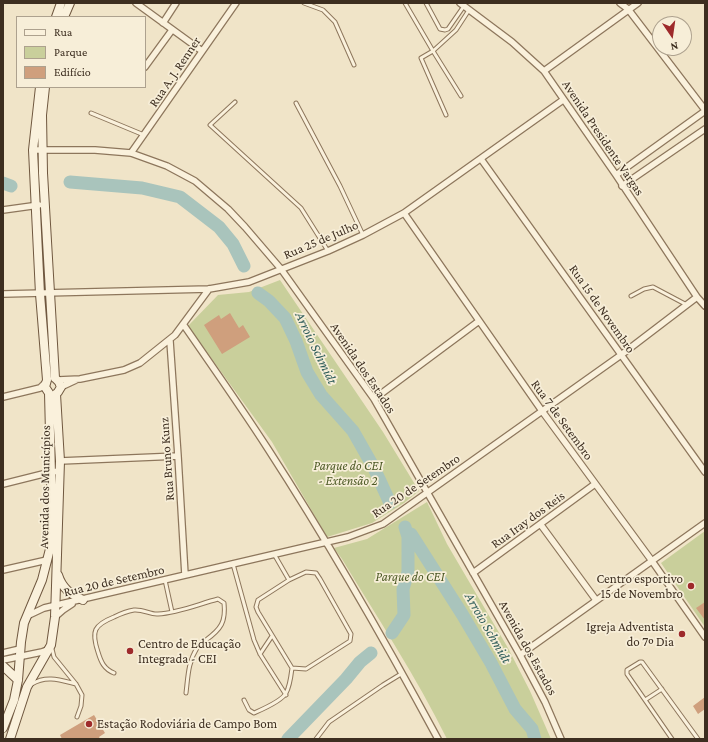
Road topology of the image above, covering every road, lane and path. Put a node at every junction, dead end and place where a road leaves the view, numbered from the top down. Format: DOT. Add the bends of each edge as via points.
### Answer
graph roads {
  1 [pos="61,3"];
  2 [pos="70,3"];
  3 [pos="136,3"];
  4 [pos="176,3"];
  5 [pos="236,3"];
  6 [pos="304,3"];
  7 [pos="405,3"];
  8 [pos="426,3"];
  9 [pos="620,3"];
  10 [pos="638,3"];
  11 [pos="462,4"];
  12 [pos="469,10"];
  13 [pos="628,10"];
  14 [pos="56,16"];
  15 [pos="64,16"];
  16 [pos="163,23"];
  17 [pos="172,30"];
  18 [pos="202,51"];
  19 [pos="433,51"];
  20 [pos="354,65"];
  21 [pos="146,66"];
  22 [pos="544,71"];
  23 [pos="40,88"];
  24 [pos="45,88"];
  25 [pos="461,96"];
  26 [pos="563,100"];
  27 [pos="235,102"];
  28 [pos="296,103"];
  29 [pos="705,111"];
  30 [pos="91,113"];
  31 [pos="446,115"];
  32 [pos="705,129"];
  33 [pos="144,135"];
  34 [pos="33,150"];
  35 [pos="42,150"];
  36 [pos="130,153"];
  37 [pos="481,159"];
  38 [pos="616,175"];
  39 [pos="622,186"];
  40 [pos="45,204"];
  41 [pos="35,205"];
  42 [pos="3,210"];
  43 [pos="404,213"];
  44 [pos="363,235"];
  45 [pos="328,251"];
  46 [pos="281,269"];
  47 [pos="209,289"];
  48 [pos="51,293"];
  49 [pos="3,294"];
  50 [pos="40,294"];
  51 [pos="631,296"];
  52 [pos="697,297"];
  53 [pos="686,305"];
  54 [pos="705,306"];
  55 [pos="479,321"];
  56 [pos="183,324"];
  57 [pos="170,341"];
  58 [pos="622,355"];
  59 [pos="51,386"];
  60 [pos="3,397"];
  61 [pos="374,399"];
  62 [pos="542,412"];
  63 [pos="178,456"];
  64 [pos="60,461"];
  65 [pos="55,472"];
  66 [pos="705,472"];
  67 [pos="3,484"];
  68 [pos="595,484"];
  69 [pos="427,493"];
  70 [pos="705,523"];
  71 [pos="542,525"];
  72 [pos="325,542"];
  73 [pos="274,554"];
  74 [pos="47,560"];
  75 [pos="652,561"];
  76 [pos="233,564"];
  77 [pos="3,570"];
  78 [pos="56,570"];
  79 [pos="473,573"];
  80 [pos="185,575"];
  81 [pos="165,580"];
  82 [pos="289,580"];
  83 [pos="83,600"];
  84 [pos="596,600"];
  85 [pos="56,606"];
  86 [pos="172,612"];
  87 [pos="27,616"];
  88 [pos="55,617"];
  89 [pos="272,636"];
  90 [pos="705,637"];
  91 [pos="49,647"];
  92 [pos="20,652"];
  93 [pos="3,653"];
  94 [pos="260,654"];
  95 [pos="520,655"];
  96 [pos="3,660"];
  97 [pos="3,666"];
  98 [pos="292,668"];
  99 [pos="114,673"];
  100 [pos="402,674"];
  101 [pos="18,680"];
  102 [pos="76,684"];
  103 [pos="27,687"];
  104 [pos="662,689"];
  105 [pos="186,693"];
  106 [pos="286,695"];
  107 [pos="244,700"];
  108 [pos="645,700"];
  109 [pos="77,717"];
  110 [pos="3,728"];
  111 [pos="10,739"];
  112 [pos="316,739"];
  113 [pos="438,739"];
  114 [pos="562,739"];
  115 [pos="672,739"];
  116 [pos="698,739"];
  1 -- 14 [label="main road"];
  2 -- 15 [label="main road"];
  3 -- 16 [label="street"];
  4 -- 16 [label="street"];
  5 -- 18 [label="street, Rua A. J. Renner"];
  6 -- 20 [label="lane" via="323,10 335,22"];
  7 -- 19 [label="lane"];
  8 -- 11 [label="lane" via="440,29 445,30"];
  9 -- 13 [label="street"];
  10 -- 13 [label="street"];
  11 -- 12 [label="street, Avenida Presidente Vargas"];
  12 -- 19 [label="lane" via="456,30"];
  12 -- 22 [label="street, Avenida Presidente Vargas" via="512,42"];
  13 -- 22 [label="street"];
  13 -- 29 [label="street"];
  16 -- 17 [label="street"];
  17 -- 18 [label="street"];
  17 -- 21 [label="street"];
  18 -- 33 [label="street, Rua A. J. Renner"];
  19 -- 25 [label="lane"];
  19 -- 31 [label="lane" via="421,58"];
  22 -- 26 [label="street, Avenida Presidente Vargas"];
  23 -- 34 [label="main road, Avenida dos Municípios"];
  24 -- 35 [label="main road, Avenida dos Municípios"];
  26 -- 37 [label="street, Rua 25 de Julho"];
  26 -- 38 [label="street, Avenida Presidente Vargas"];
  27 -- 45 [label="lane" via="210,125 301,208"];
  28 -- 44 [label="lane"];
  29 -- 38 [label="street"];
  30 -- 33 [label="lane"];
  32 -- 39 [label="street"];
  33 -- 36 [label="street, Rua A. J. Renner"];
  34 -- 35 [label="street, Avenida dos Estados"];
  34 -- 41 [label="main road, Avenida dos Municípios"];
  35 -- 36 [label="street, Avenida dos Estados"];
  35 -- 40 [label="main road, Avenida dos Municípios"];
  36 -- 46 [label="street, Avenida dos Estados" via="167,166 195,181 228,209"];
  37 -- 43 [label="street, Rua 25 de Julho"];
  37 -- 58 [label="street, Rua 15 de Novembro"];
  38 -- 39 [label="street, Avenida Presidente Vargas"];
  39 -- 52 [label="street, Avenida Presidente Vargas"];
  40 -- 41 [label="street"];
  40 -- 48 [label="main road, Avenida dos Municípios"];
  41 -- 42 [label="street"];
  41 -- 50 [label="main road, Avenida dos Municípios"];
  43 -- 44 [label="street, Rua 25 de Julho"];
  43 -- 55 [label="street, Rua 7 de Setembro"];
  44 -- 45 [label="street, Rua 25 de Julho"];
  45 -- 46 [label="street, Rua 25 de Julho"];
  46 -- 47 [label="street, Rua 25 de Julho" via="249,282"];
  46 -- 61 [label="street, Avenida dos Estados"];
  47 -- 48 [label="street, Rua 25 de Julho"];
  47 -- 56 [label="street"];
  48 -- 50 [label="street, Rua 25 de Julho"];
  48 -- 59 [label="main road, Avenida dos Municípios"];
  49 -- 50 [label="street, Rua 25 de Julho"];
  50 -- 59 [label="main road, Avenida dos Municípios"];
  51 -- 53 [label="lane" via="653,287"];
  52 -- 53 [label="street, Rua 20 de Setembro"];
  52 -- 54 [label="street, Avenida Presidente Vargas"];
  53 -- 58 [label="street, Rua 20 de Setembro"];
  55 -- 61 [label="street"];
  55 -- 62 [label="street, Rua 7 de Setembro"];
  56 -- 57 [label="street"];
  56 -- 72 [label="street" via="268,448"];
  57 -- 59 [label="street" via="140,363 124,370"];
  57 -- 63 [label="street, Rua Bruno Kunz"];
  58 -- 62 [label="street, Rua 20 de Setembro"];
  58 -- 66 [label="street, Rua 15 de Novembro"];
  59 -- 60 [label="street"];
  59 -- 64 [label="main road, Avenida dos Municípios"];
  59 -- 65 [label="main road, Avenida dos Municípios"];
  61 -- 69 [label="street, Avenida dos Estados"];
  62 -- 68 [label="street, Rua 7 de Setembro"];
  62 -- 69 [label="street, Rua 20 de Setembro"];
  63 -- 64 [label="street"];
  63 -- 80 [label="street, Rua Bruno Kunz"];
  64 -- 65 [label="main road, Avenida dos Municípios"];
  65 -- 67 [label="street"];
  65 -- 74 [label="main road, Avenida dos Municípios" via="51,545"];
  65 -- 78 [label="main road, Avenida dos Municípios"];
  68 -- 71 [label="street, Rua Iray dos Reis"];
  68 -- 75 [label="street, Rua 7 de Setembro"];
  69 -- 72 [label="street, Rua 20 de Setembro" via="383,524 348,537"];
  69 -- 79 [label="street, Avenida dos Estados"];
  70 -- 75 [label="street"];
  71 -- 79 [label="street, Rua Iray dos Reis"];
  71 -- 84 [label="street"];
  72 -- 73 [label="street, Rua 20 de Setembro"];
  72 -- 100 [label="street"];
  73 -- 76 [label="street, Rua 20 de Setembro"];
  73 -- 82 [label="lane"];
  74 -- 77 [label="street"];
  74 -- 87 [label="main road, Avenida dos Municípios" via="42,580"];
  75 -- 84 [label="street"];
  75 -- 90 [label="street, Rua 7 de Setembro"];
  76 -- 80 [label="street, Rua 20 de Setembro"];
  76 -- 94 [label="lane"];
  78 -- 83 [label="main road" via="66,590"];
  78 -- 85 [label="main road, Avenida dos Municípios"];
  79 -- 95 [label="street, Avenida dos Estados"];
  80 -- 81 [label="street, Rua 20 de Setembro"];
  81 -- 83 [label="street, Rua 20 de Setembro"];
  81 -- 86 [label="lane"];
  82 -- 89 [label="lane" via="258,600 256,607"];
  82 -- 98 [label="lane" via="306,572 316,573 351,634 350,641 306,669"];
  83 -- 85 [label="street, Rua 20 de Setembro"];
  83 -- 88 [label="street" via="72,604"];
  84 -- 95 [label="street"];
  85 -- 87 [label="street, Rua 20 de Setembro" via="38,610"];
  85 -- 88 [label="main road, Avenida dos Municípios"];
  86 -- 99 [label="lane" via="157,615 135,610 101,622 95,630 95,642 106,670"];
  86 -- 105 [label="lane" via="218,599 224,603 226,614 216,632 198,646 190,662"];
  87 -- 92 [label="main road, Avenida dos Municípios"];
  88 -- 91 [label="main road, Avenida dos Municípios"];
  89 -- 94 [label="lane"];
  89 -- 98 [label="lane"];
  91 -- 92 [label="street" via="42,652"];
  91 -- 102 [label="lane"];
  91 -- 103 [label="main road, Avenida dos Municípios"];
  92 -- 93 [label="street"];
  92 -- 96 [label="street"];
  92 -- 101 [label="main road, Avenida dos Municípios"];
  94 -- 106 [label="lane"];
  95 -- 114 [label="street, Avenida dos Estados"];
  97 -- 101 [label="main road"];
  98 -- 106 [label="lane"];
  100 -- 112 [label="lane" via="329,722"];
  100 -- 113 [label="street"];
  101 -- 110 [label="main road, Avenida dos Municípios" via="14,700"];
  102 -- 103 [label="lane" via="53,678 38,680"];
  102 -- 109 [label="lane" via="82,695"];
  103 -- 111 [label="main road, Avenida dos Municípios"];
  104 -- 108 [label="lane"];
  104 -- 108 [label="lane" via="642,662 627,670 627,674"];
  104 -- 116 [label="lane"];
  106 -- 107 [label="lane" via="254,713 249,710"];
  108 -- 115 [label="lane"];
}
